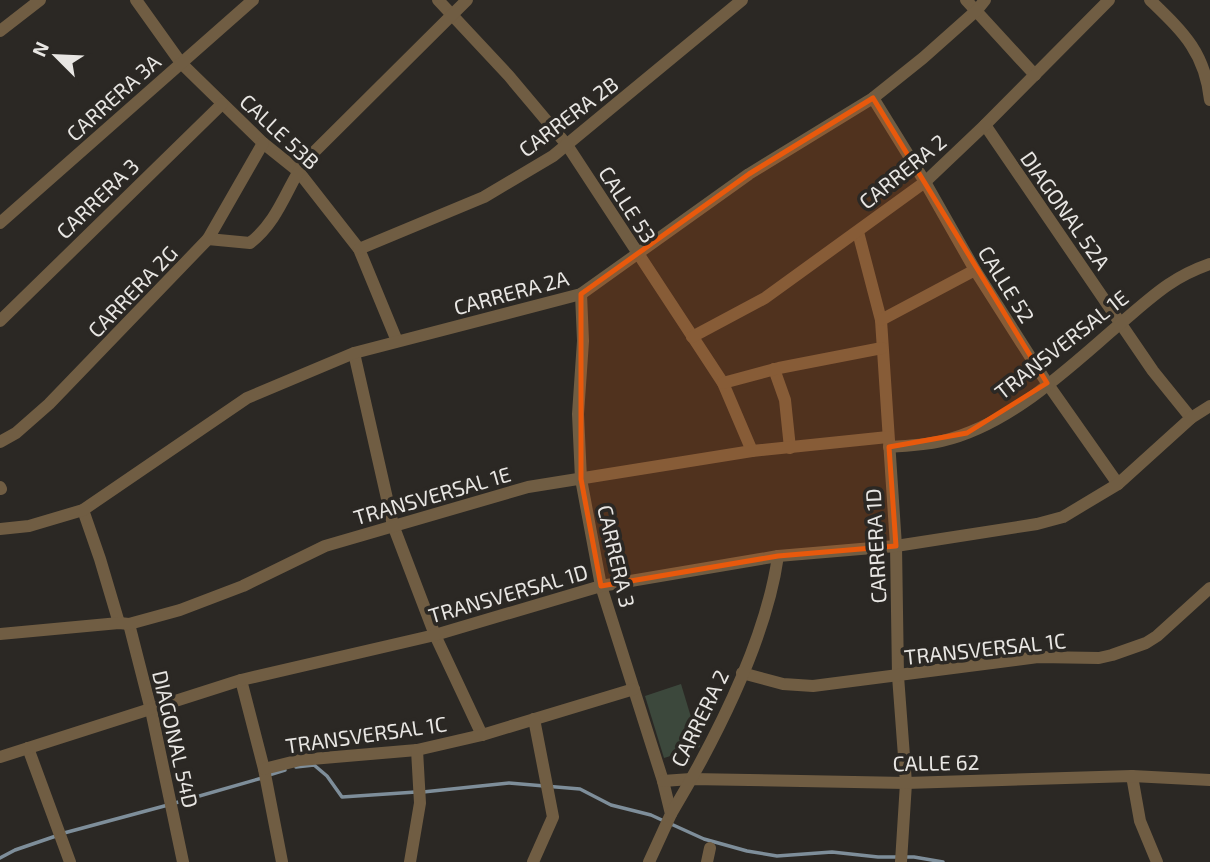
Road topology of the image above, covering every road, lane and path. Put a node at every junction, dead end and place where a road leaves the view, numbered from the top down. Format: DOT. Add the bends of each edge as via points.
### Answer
graph roads {
  1 [pos="40,0"];
  2 [pos="136,0"];
  3 [pos="253,0"];
  4 [pos="438,0"];
  5 [pos="467,0"];
  6 [pos="742,0"];
  7 [pos="967,0"];
  8 [pos="1109,0"];
  9 [pos="1150,0"];
  10 [pos="981,5"];
  11 [pos="451,15"];
  12 [pos="0,30"];
  13 [pos="181,63"];
  14 [pos="1035,75"];
  15 [pos="1209,76"];
  16 [pos="873,98"];
  17 [pos="1210,100"];
  18 [pos="222,104"];
  19 [pos="985,125"];
  20 [pos="263,142"];
  21 [pos="566,145"];
  22 [pos="298,171"];
  23 [pos="925,182"];
  24 [pos="0,223"];
  25 [pos="858,232"];
  26 [pos="208,239"];
  27 [pos="359,249"];
  28 [pos="638,254"];
  29 [pos="1210,264"];
  30 [pos="975,270"];
  31 [pos="581,294"];
  32 [pos="881,320"];
  33 [pos="0,321"];
  34 [pos="1121,323"];
  35 [pos="692,337"];
  36 [pos="397,341"];
  37 [pos="882,348"];
  38 [pos="354,353"];
  39 [pos="774,369"];
  40 [pos="723,383"];
  41 [pos="1047,383"];
  42 [pos="1210,406"];
  43 [pos="1191,418"];
  44 [pos="0,442"];
  45 [pos="888,442"];
  46 [pos="790,448"];
  47 [pos="752,451"];
  48 [pos="581,479"];
  49 [pos="1118,484"];
  50 [pos="83,510"];
  51 [pos="393,525"];
  52 [pos="0,529"];
  53 [pos="896,546"];
  54 [pos="778,556"];
  55 [pos="601,586"];
  56 [pos="1210,588"];
  57 [pos="124,624"];
  58 [pos="0,634"];
  59 [pos="435,635"];
  60 [pos="742,673"];
  61 [pos="898,676"];
  62 [pos="241,680"];
  63 [pos="635,689"];
  64 [pos="151,710"];
  65 [pos="534,719"];
  66 [pos="481,735"];
  67 [pos="29,748"];
  68 [pos="417,750"];
  69 [pos="0,757"];
  70 [pos="265,775"];
  71 [pos="1132,776"];
  72 [pos="663,778"];
  73 [pos="691,779"];
  74 [pos="1210,780"];
  75 [pos="906,783"];
  76 [pos="668,820"];
  77 [pos="710,848"];
  78 [pos="901,859"];
  79 [pos="70,862"];
  80 [pos="183,862"];
  81 [pos="282,862"];
  82 [pos="410,862"];
  83 [pos="533,862"];
  84 [pos="649,862"];
  85 [pos="707,862"];
  86 [pos="1157,862"];
  1 -- 12 [label="street"];
  2 -- 13 [label="street, CALLE 53B"];
  3 -- 13 [label="street, CARRERA 3A"];
  4 -- 11 [label="street, CALLE 53"];
  5 -- 11 [label="street"];
  6 -- 21 [label="street, CARRERA 2B"];
  7 -- 10 [label="street"];
  8 -- 14 [label="street, CARRERA 2"];
  9 -- 15 [label="street" via="1189,40"];
  10 -- 14 [label="street"];
  10 -- 16 [label="street, CARRERA 2A"];
  11 -- 21 [label="street, CALLE 53"];
  11 -- 22 [label="street"];
  13 -- 18 [label="street, CALLE 53B"];
  13 -- 24 [label="street, CARRERA 3A"];
  14 -- 19 [label="street, CARRERA 2"];
  15 -- 17 [label="street"];
  16 -- 23 [label="street, CALLE 52"];
  16 -- 28 [label="street, CARRERA 2A" via="749,174"];
  18 -- 20 [label="street, CALLE 53B"];
  18 -- 33 [label="street, CARRERA 3"];
  19 -- 23 [label="street, CARRERA 2"];
  19 -- 34 [label="street, DIAGONAL 52A"];
  20 -- 22 [label="street, CALLE 53B"];
  20 -- 26 [label="street, CARRERA 2G"];
  21 -- 27 [label="street, CARRERA 2B" via="484,197"];
  21 -- 28 [label="street, CALLE 53"];
  22 -- 26 [label="street" via="260,236 250,243"];
  22 -- 27 [label="street, CALLE 53B"];
  23 -- 25 [label="street, CARRERA 2"];
  23 -- 30 [label="street, CALLE 52"];
  25 -- 32 [label="street, CARRERA 1D"];
  25 -- 35 [label="street, CARRERA 2" via="765,298"];
  26 -- 44 [label="street, CARRERA 2G" via="49,404"];
  27 -- 36 [label="street, CALLE 53B"];
  28 -- 31 [label="street, CARRERA 2A"];
  28 -- 35 [label="street, CALLE 53"];
  29 -- 34 [label="street, TRANSVERSAL 1E" via="1185,273"];
  30 -- 32 [label="street"];
  30 -- 41 [label="street, CALLE 52"];
  31 -- 36 [label="street, CARRERA 2A"];
  31 -- 48 [label="street, CARRERA 3"];
  32 -- 37 [label="street, CARRERA 1D"];
  34 -- 41 [label="street, TRANSVERSAL 1E"];
  34 -- 43 [label="street, DIAGONAL 52A"];
  35 -- 40 [label="street, CALLE 53"];
  36 -- 38 [label="street, CARRERA 2A"];
  37 -- 39 [label="street"];
  37 -- 45 [label="street, CARRERA 1D"];
  38 -- 50 [label="street, CARRERA 2A" via="247,398"];
  38 -- 51 [label="street"];
  39 -- 40 [label="street"];
  39 -- 46 [label="street" via="785,400"];
  40 -- 47 [label="street, CALLE 53"];
  41 -- 45 [label="street, TRANSVERSAL 1E" via="1007,413 967,433 943,441"];
  41 -- 49 [label="street, CALLE 52"];
  42 -- 43 [label="street, TRANSVERSAL 1D"];
  43 -- 49 [label="street, TRANSVERSAL 1D"];
  45 -- 46 [label="street, TRANSVERSAL 1E"];
  45 -- 53 [label="street, CARRERA 1D"];
  46 -- 47 [label="street, TRANSVERSAL 1E"];
  47 -- 48 [label="street, TRANSVERSAL 1E"];
  48 -- 51 [label="street, TRANSVERSAL 1E" via="528,487"];
  48 -- 55 [label="street, CARRERA 3"];
  49 -- 53 [label="street, TRANSVERSAL 1D" via="1063,517"];
  50 -- 52 [label="street, CARRERA 2A" via="29,526"];
  50 -- 57 [label="street, DIAGONAL 54D"];
  51 -- 57 [label="street, TRANSVERSAL 1E" via="325,547 180,610"];
  51 -- 59 [label="street"];
  53 -- 54 [label="street, TRANSVERSAL 1D"];
  53 -- 61 [label="street, CARRERA 1D"];
  54 -- 55 [label="street, TRANSVERSAL 1D"];
  54 -- 60 [label="street, CARRERA 2" via="769,602"];
  55 -- 59 [label="street, TRANSVERSAL 1D"];
  55 -- 63 [label="street, CARRERA 3"];
  56 -- 61 [label="street, TRANSVERSAL 1C" via="1157,636 1112,655 1038,657"];
  57 -- 58 [label="street, TRANSVERSAL 1E"];
  57 -- 64 [label="street, DIAGONAL 54D"];
  59 -- 62 [label="street, TRANSVERSAL 1D"];
  59 -- 66 [label="street"];
  60 -- 61 [label="street, TRANSVERSAL 1C" via="802,686"];
  60 -- 73 [label="street, CARRERA 2"];
  61 -- 75 [label="street, CARRERA 1D"];
  62 -- 64 [label="street, TRANSVERSAL 1D"];
  62 -- 70 [label="street"];
  63 -- 65 [label="street, TRANSVERSAL 1C"];
  63 -- 72 [label="street, CARRERA 3"];
  64 -- 67 [label="street, TRANSVERSAL 1D"];
  64 -- 80 [label="street, DIAGONAL 54D"];
  65 -- 66 [label="street, TRANSVERSAL 1C"];
  65 -- 83 [label="street" via="553,817"];
  66 -- 68 [label="street, TRANSVERSAL 1C"];
  67 -- 69 [label="street, TRANSVERSAL 1D"];
  67 -- 79 [label="street"];
  68 -- 70 [label="street, TRANSVERSAL 1C" via="300,760"];
  68 -- 82 [label="street" via="420,803"];
  70 -- 81 [label="street"];
  71 -- 74 [label="street, CALLE 62"];
  71 -- 75 [label="street, CALLE 62"];
  71 -- 86 [label="street" via="1140,821"];
  72 -- 73 [label="street, CALLE 62"];
  72 -- 76 [label="street, CARRERA 3"];
  73 -- 75 [label="street, CALLE 62"];
  73 -- 76 [label="street, CARRERA 2"];
  75 -- 78 [label="street, CARRERA 1D"];
  76 -- 84 [label="street, CARRERA 2"];
  77 -- 85 [label="street"];
}
